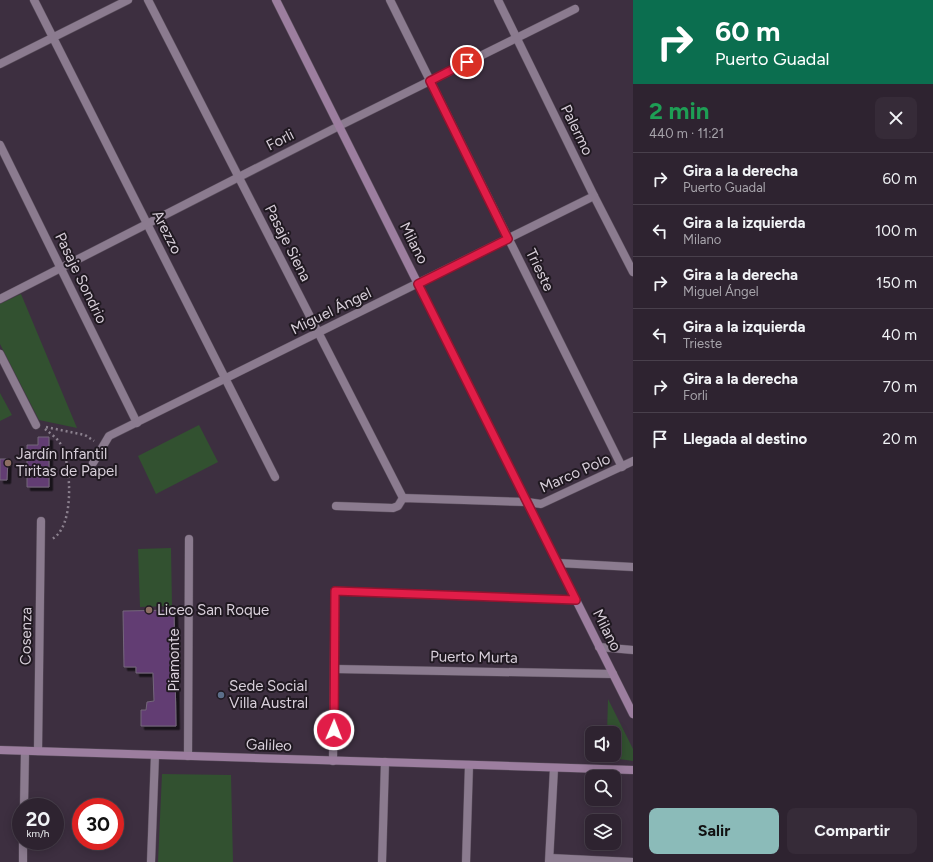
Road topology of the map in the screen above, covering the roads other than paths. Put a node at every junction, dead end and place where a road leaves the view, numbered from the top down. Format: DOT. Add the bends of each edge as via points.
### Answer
graph roads {
  1 [pos="34,0"];
  2 [pos="128,0"];
  3 [pos="148,0"];
  4 [pos="276,0"];
  5 [pos="390,0"];
  6 [pos="498,0"];
  7 [pos="575,9"];
  8 [pos="53,37"];
  9 [pos="517,38"];
  10 [pos="0,64"];
  11 [pos="430,81"];
  12 [pos="339,126"];
  13 [pos="0,145"];
  14 [pos="238,177"];
  15 [pos="594,196"];
  16 [pos="148,224"];
  17 [pos="508,239"];
  18 [pos="61,268"];
  19 [pos="633,272"];
  20 [pos="418,284"];
  21 [pos="0,299"];
  22 [pos="318,333"];
  23 [pos="0,354"];
  24 [pos="226,379"];
  25 [pos="137,423"];
  26 [pos="36,425"];
  27 [pos="633,461"];
  28 [pos="93,463"];
  29 [pos="622,467"];
  30 [pos="275,477"];
  31 [pos="403,498"];
  32 [pos="527,502"];
  33 [pos="336,506"];
  34 [pos="41,521"];
  35 [pos="189,539"];
  36 [pos="558,563"];
  37 [pos="633,567"];
  38 [pos="576,600"];
  39 [pos="600,647"];
  40 [pos="633,650"];
  41 [pos="335,669"];
  42 [pos="613,674"];
  43 [pos="633,714"];
  44 [pos="0,750"];
  45 [pos="25,751"];
  46 [pos="38,751"];
  47 [pos="155,755"];
  48 [pos="188,756"];
  49 [pos="334,761"];
  50 [pos="385,762"];
  51 [pos="469,765"];
  52 [pos="554,768"];
  53 [pos="633,770"];
  54 [pos="24,798"];
  55 [pos="23,850"];
  56 [pos="550,860"];
  57 [pos="23,862"];
  58 [pos="151,862"];
  59 [pos="382,862"];
  60 [pos="466,862"];
  61 [pos="633,862"];
  1 -- 8 [label="street, Arezzo"];
  2 -- 8 [label="street"];
  3 -- 14 [label="street, Pasaje Siena"];
  4 -- 12 [label="street, Milano"];
  5 -- 11 [label="street, Trieste"];
  6 -- 9 [label="street, Palermo"];
  7 -- 9 [label="street, Forli"];
  8 -- 10 [label="street"];
  8 -- 16 [label="street, Arezzo"];
  9 -- 11 [label="street, Forli"];
  9 -- 15 [label="street, Palermo"];
  11 -- 12 [label="street, Forli"];
  11 -- 17 [label="street, Trieste"];
  12 -- 14 [label="street, Forli"];
  12 -- 20 [label="street, Milano"];
  13 -- 18 [label="street, Pasaje Sondrio"];
  14 -- 16 [label="street, Forli"];
  14 -- 22 [label="street, Pasaje Siena"];
  15 -- 17 [label="street, Miguel Ángel"];
  15 -- 19 [label="street, Palermo"];
  16 -- 18 [label="street, Forli"];
  16 -- 24 [label="street, Arezzo"];
  17 -- 20 [label="street, Miguel Ángel"];
  17 -- 29 [label="street, Trieste"];
  18 -- 21 [label="street, Forli"];
  18 -- 25 [label="street, Pasaje Sondrio"];
  20 -- 22 [label="street, Miguel Ángel"];
  20 -- 32 [label="street, Milano"];
  22 -- 24 [label="street, Miguel Ángel"];
  22 -- 31 [label="street, Pasaje Siena"];
  23 -- 26 [label="street"];
  24 -- 25 [label="street, Miguel Ángel"];
  24 -- 30 [label="street, Arezzo"];
  25 -- 28 [label="street, Miguel Ángel" via="109,436"];
  27 -- 29 [label="street, Marco Polo"];
  29 -- 32 [label="street, Marco Polo" via="541,504"];
  31 -- 32 [label="street, Marco Polo"];
  31 -- 33 [label="street" via="398,506 393,508"];
  32 -- 36 [label="street, Milano"];
  34 -- 46 [label="street, Cosenza"];
  35 -- 48 [label="street, Piamonte"];
  36 -- 37 [label="street"];
  36 -- 38 [label="street, Milano"];
  38 -- 39 [label="street, Milano"];
  38 -- 41 [label="street" via="335,591"];
  39 -- 40 [label="street"];
  39 -- 42 [label="street, Milano"];
  41 -- 42 [label="street, Puerto Murta"];
  41 -- 49 [label="street"];
  42 -- 43 [label="street, Milano"];
  44 -- 45 [label="street, Galileo"];
  45 -- 46 [label="street, Galileo"];
  45 -- 54 [label="street"];
  46 -- 47 [label="street, Galileo"];
  47 -- 48 [label="street, Galileo"];
  47 -- 58 [label="street"];
  48 -- 49 [label="street, Galileo"];
  49 -- 50 [label="street, Galileo"];
  50 -- 51 [label="street, Galileo"];
  50 -- 59 [label="street"];
  51 -- 52 [label="street, Galileo"];
  51 -- 60 [label="street"];
  52 -- 53 [label="street, Galileo"];
  52 -- 56 [label="street"];
  55 -- 57 [label="street"];
  56 -- 61 [label="street"];
}
